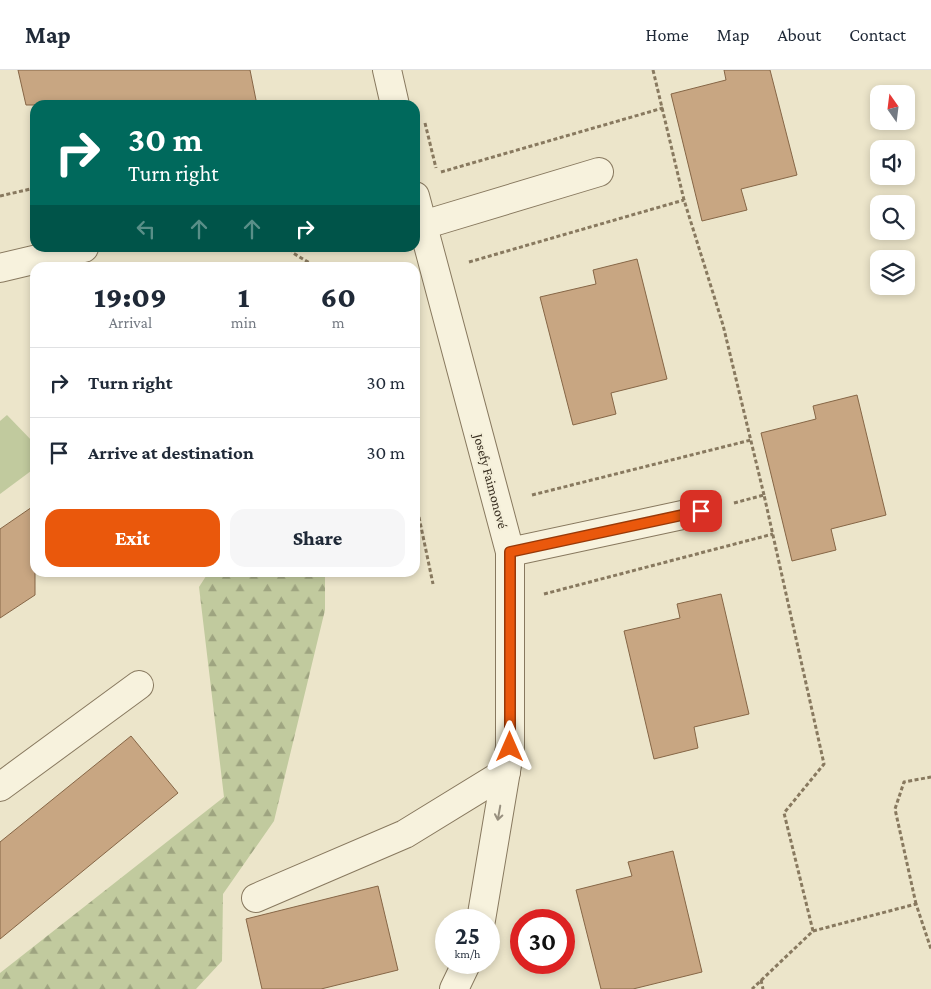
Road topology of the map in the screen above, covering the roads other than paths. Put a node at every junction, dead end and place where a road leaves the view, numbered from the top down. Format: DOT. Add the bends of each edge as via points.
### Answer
graph roads {
  1 [pos="388,70"];
  2 [pos="394,100"];
  3 [pos="599,172"];
  4 [pos="420,215"];
  5 [pos="423,226"];
  6 [pos="67,252"];
  7 [pos="0,268"];
  8 [pos="701,511"];
  9 [pos="522,550"];
  10 [pos="139,685"];
  11 [pos="508,760"];
  12 [pos="0,787"];
  13 [pos="256,898"];
  14 [pos="483,909"];
  15 [pos="461,974"];
  16 [pos="454,989"];
  1 -- 2 [label="street"];
  3 -- 5 [label="street"];
  4 -- 5 [label="street, Josefy Faimonové"];
  5 -- 9 [label="street, Josefy Faimonové"];
  6 -- 7 [label="street"];
  8 -- 9 [label="street"];
  9 -- 11 [label="street, Josefy Faimonové"];
  10 -- 12 [label="street"];
  11 -- 13 [label="street" via="405,834"];
  11 -- 14 [label="street, Josefy Faimonové, one-way"];
  15 -- 16 [label="street"];
}
